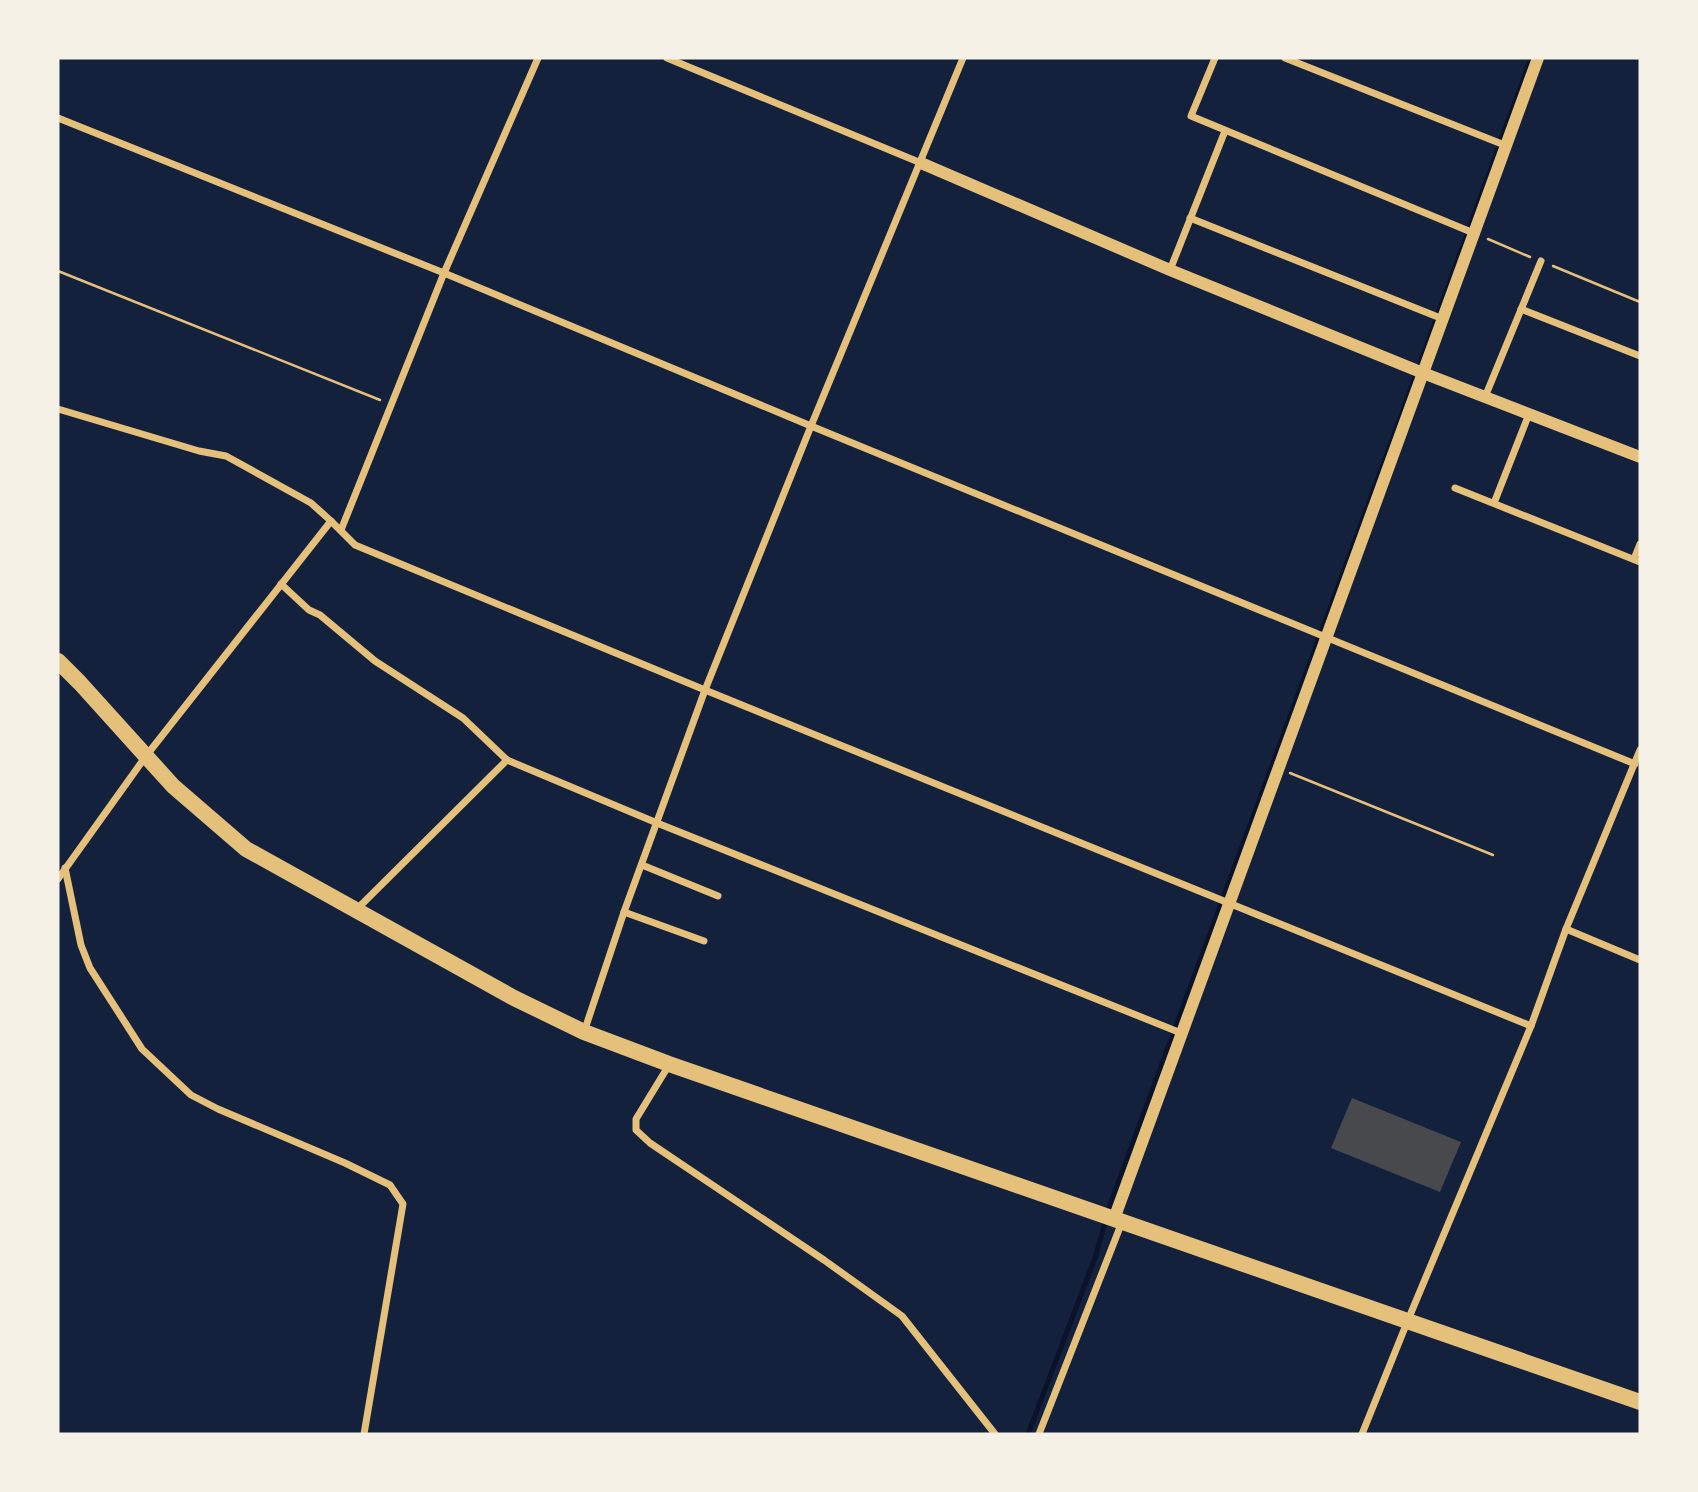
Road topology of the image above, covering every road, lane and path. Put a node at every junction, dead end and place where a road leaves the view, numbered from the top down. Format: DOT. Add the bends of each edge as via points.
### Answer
graph roads {
  1 [pos="538,58"];
  2 [pos="667,58"];
  3 [pos="963,58"];
  4 [pos="1215,58"];
  5 [pos="1285,58"];
  6 [pos="1538,58"];
  7 [pos="58,118"];
  8 [pos="1225,131"];
  9 [pos="1507,146"];
  10 [pos="920,163"];
  11 [pos="1190,218"];
  12 [pos="1476,234"];
  13 [pos="1541,261"];
  14 [pos="1170,270"];
  15 [pos="58,271"];
  16 [pos="444,272"];
  17 [pos="1640,302"];
  18 [pos="1521,309"];
  19 [pos="1443,319"];
  20 [pos="1640,356"];
  21 [pos="1423,373"];
  22 [pos="1485,397"];
  23 [pos="390,404"];
  24 [pos="58,409"];
  25 [pos="1529,414"];
  26 [pos="811,426"];
  27 [pos="1640,457"];
  28 [pos="1455,488"];
  29 [pos="1494,503"];
  30 [pos="331,521"];
  31 [pos="341,530"];
  32 [pos="1640,544"];
  33 [pos="1637,560"];
  34 [pos="281,584"];
  35 [pos="1326,637"];
  36 [pos="58,661"];
  37 [pos="705,690"];
  38 [pos="1640,752"];
  39 [pos="146,756"];
  40 [pos="508,760"];
  41 [pos="1635,764"];
  42 [pos="1278,768"];
  43 [pos="657,823"];
  44 [pos="1493,855"];
  45 [pos="642,864"];
  46 [pos="65,868"];
  47 [pos="58,879"];
  48 [pos="718,896"];
  49 [pos="1228,903"];
  50 [pos="356,910"];
  51 [pos="624,912"];
  52 [pos="1566,929"];
  53 [pos="704,941"];
  54 [pos="1640,960"];
  55 [pos="1531,1026"];
  56 [pos="584,1032"];
  57 [pos="1181,1033"];
  58 [pos="670,1064"];
  59 [pos="1118,1220"];
  60 [pos="1408,1320"];
  61 [pos="1640,1402"];
  62 [pos="365,1434"];
  63 [pos="995,1434"];
  64 [pos="1039,1434"];
  65 [pos="1362,1434"];
  1 -- 16 [label="street"];
  2 -- 10 [label="street"];
  3 -- 10 [label="street"];
  4 -- 8 [label="street" via="1191,116"];
  5 -- 9 [label="street"];
  6 -- 9 [label="street"];
  7 -- 16 [label="street"];
  8 -- 11 [label="street"];
  8 -- 12 [label="street"];
  9 -- 12 [label="street"];
  10 -- 14 [label="street"];
  10 -- 26 [label="street"];
  11 -- 14 [label="street"];
  11 -- 19 [label="street"];
  12 -- 13 [label="path"];
  12 -- 19 [label="street"];
  13 -- 17 [label="path"];
  13 -- 18 [label="street"];
  14 -- 21 [label="street"];
  15 -- 23 [label="path"];
  16 -- 23 [label="street"];
  16 -- 26 [label="street"];
  18 -- 20 [label="street"];
  18 -- 22 [label="street"];
  19 -- 21 [label="street"];
  21 -- 22 [label="street"];
  21 -- 35 [label="street"];
  22 -- 25 [label="street"];
  23 -- 31 [label="street"];
  24 -- 30 [label="street" via="226,456 311,503"];
  25 -- 27 [label="street"];
  25 -- 29 [label="street"];
  26 -- 35 [label="street"];
  26 -- 37 [label="street"];
  28 -- 29 [label="street"];
  29 -- 33 [label="street"];
  30 -- 31 [label="street"];
  30 -- 34 [label="street"];
  31 -- 37 [label="street" via="355,545"];
  32 -- 33 [label="street"];
  34 -- 39 [label="street"];
  34 -- 40 [label="street" via="374,661 463,718"];
  35 -- 41 [label="street"];
  35 -- 42 [label="street"];
  36 -- 39 [label="highway"];
  37 -- 43 [label="street"];
  37 -- 49 [label="street"];
  38 -- 41 [label="street"];
  39 -- 46 [label="street"];
  39 -- 50 [label="highway" via="173,786 246,849"];
  40 -- 43 [label="street"];
  40 -- 50 [label="street"];
  41 -- 52 [label="street"];
  42 -- 44 [label="path"];
  42 -- 49 [label="street"];
  43 -- 45 [label="street"];
  43 -- 57 [label="street"];
  45 -- 48 [label="street"];
  45 -- 51 [label="street"];
  46 -- 47 [label="street"];
  46 -- 62 [label="street" via="90,968 142,1049 191,1095 390,1185 403,1204"];
  49 -- 55 [label="street"];
  49 -- 57 [label="street"];
  50 -- 56 [label="highway"];
  51 -- 53 [label="street"];
  51 -- 56 [label="street"];
  52 -- 54 [label="street"];
  52 -- 55 [label="street"];
  55 -- 60 [label="street"];
  56 -- 58 [label="highway"];
  57 -- 59 [label="street"];
  58 -- 59 [label="highway"];
  58 -- 63 [label="street" via="636,1119 636,1130 902,1316"];
  59 -- 60 [label="highway"];
  59 -- 64 [label="street"];
  60 -- 61 [label="highway"];
  60 -- 65 [label="street"];
}
